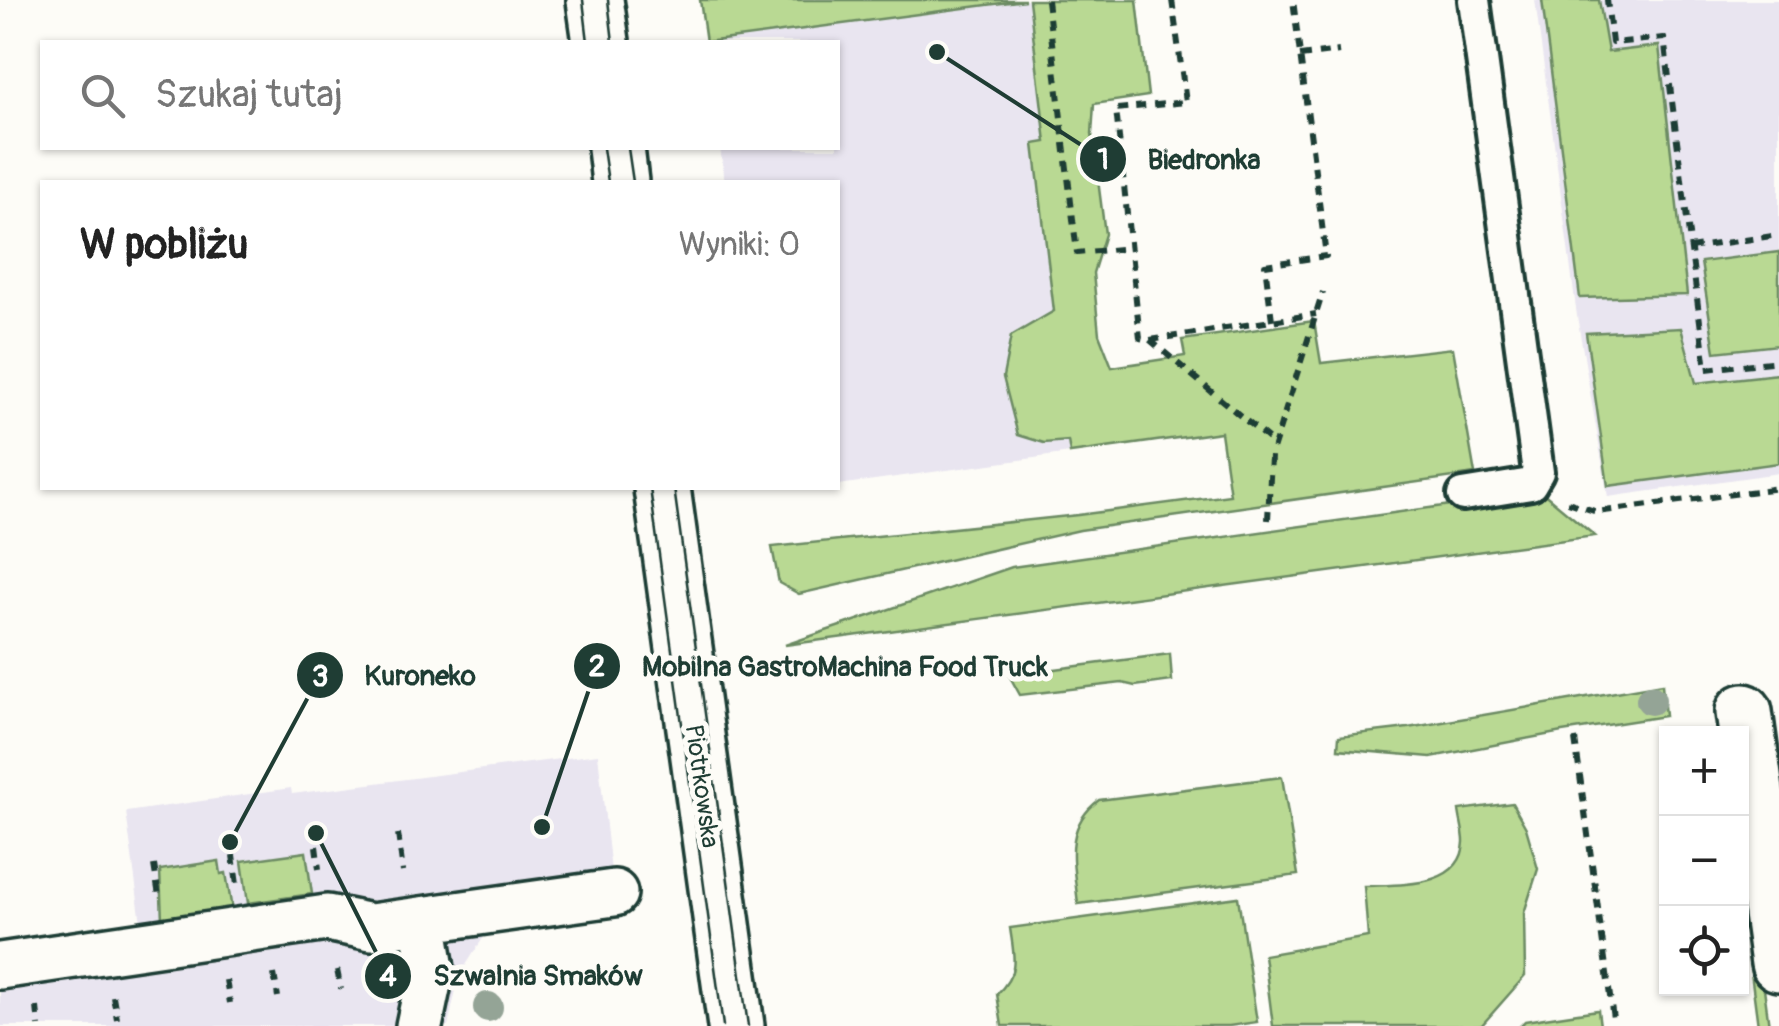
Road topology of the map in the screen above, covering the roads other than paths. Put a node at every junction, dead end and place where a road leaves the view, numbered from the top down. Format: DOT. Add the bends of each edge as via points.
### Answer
graph roads {
  1 [pos="596,0"];
  2 [pos="1474,0"];
  3 [pos="601,40"];
  4 [pos="616,150"];
  5 [pos="620,180"];
  6 [pos="662,490"];
  7 [pos="1463,495"];
  8 [pos="1744,712"];
  9 [pos="614,894"];
  10 [pos="423,920"];
  11 [pos="1779,963"];
  12 [pos="0,966"];
  13 [pos="419,1026"];
  14 [pos="736,1026"];
  1 -- 3 [label="street"];
  2 -- 7 [label="lane" via="1538,472 1531,484"];
  4 -- 5 [label="street"];
  6 -- 14 [label="street, Piotrkowska"];
  8 -- 11 [label="street"];
  9 -- 10 [label="street"];
  10 -- 12 [label="street" via="371,927 327,918"];
  10 -- 13 [label="street" via="431,969"];
}
